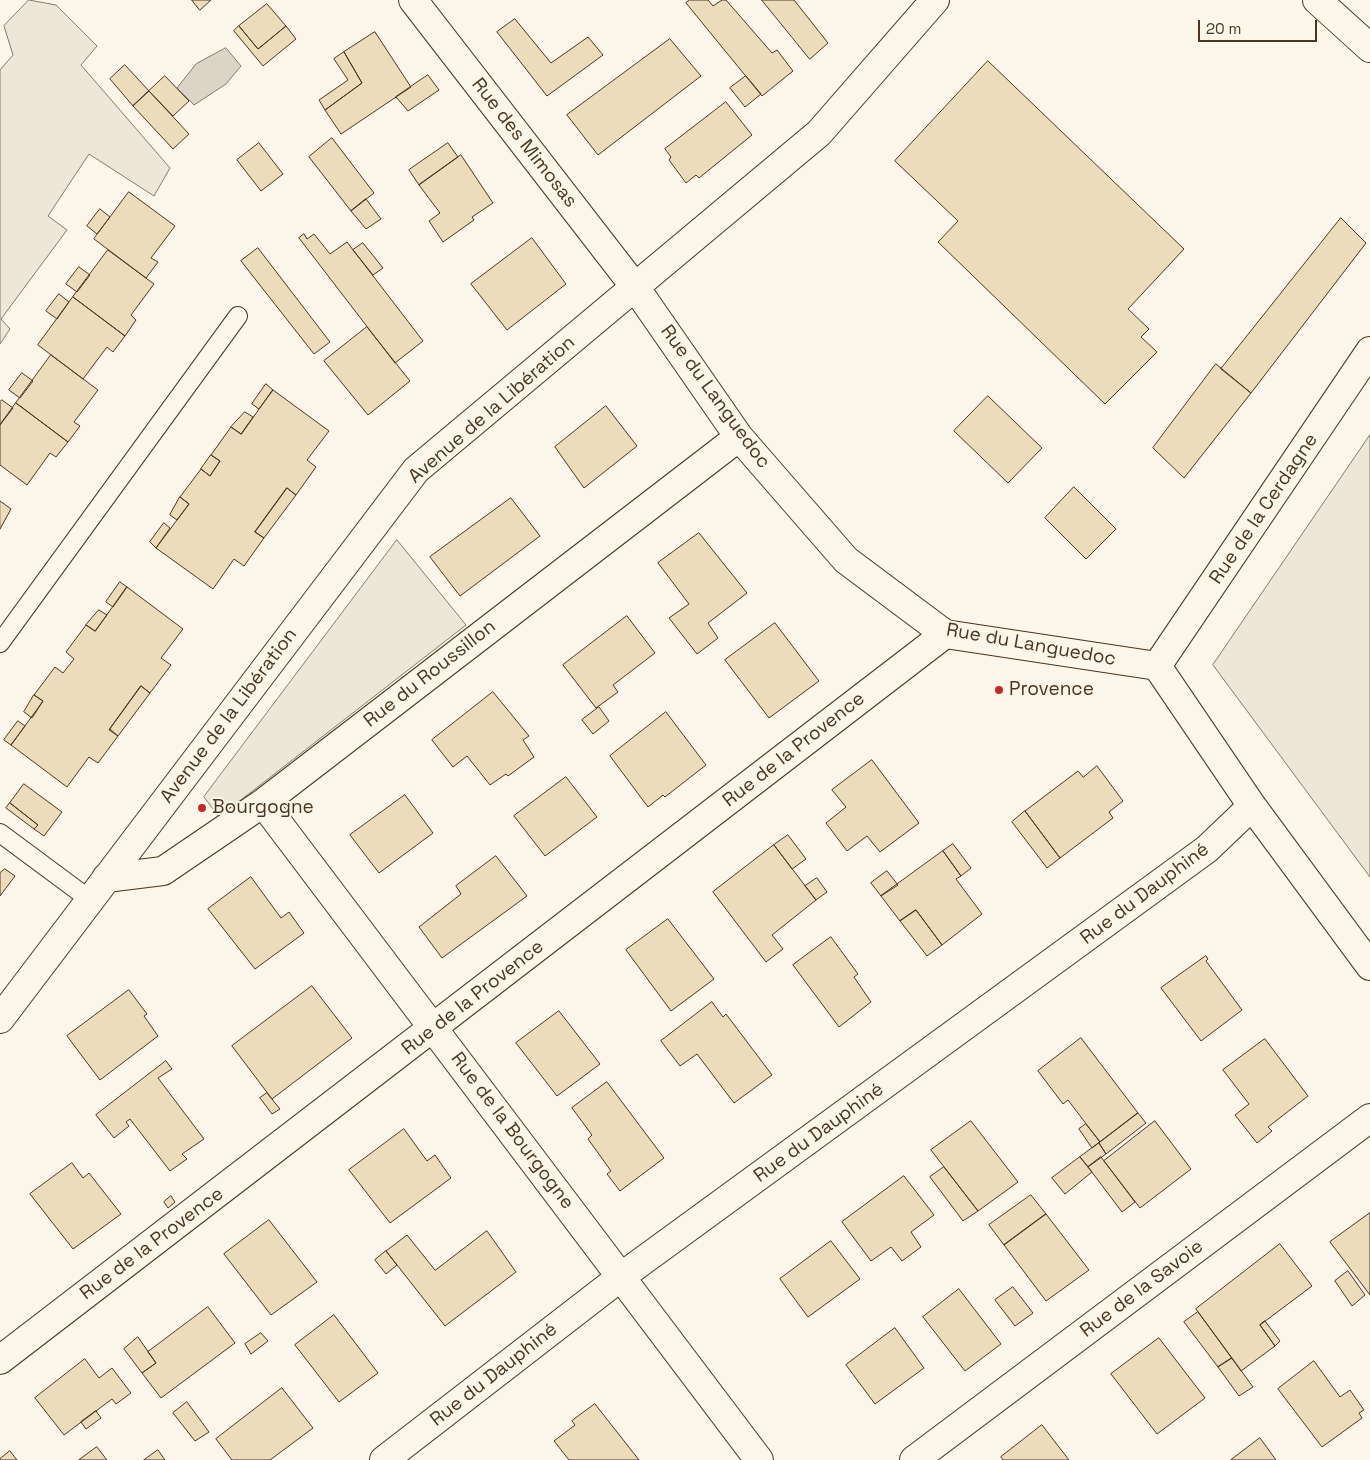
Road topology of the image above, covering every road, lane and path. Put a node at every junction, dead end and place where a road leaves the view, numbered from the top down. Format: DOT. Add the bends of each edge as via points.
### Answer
graph roads {
  1 [pos="413,0"];
  2 [pos="934,0"];
  3 [pos="1317,0"];
  4 [pos="1370,48"];
  5 [pos="635,286"];
  6 [pos="238,316"];
  7 [pos="1370,351"];
  8 [pos="739,436"];
  9 [pos="944,634"];
  10 [pos="0,643"];
  11 [pos="1157,666"];
  12 [pos="263,803"];
  13 [pos="1252,806"];
  14 [pos="0,833"];
  15 [pos="98,889"];
  16 [pos="1370,966"];
  17 [pos="0,1019"];
  18 [pos="435,1028"];
  19 [pos="1370,1118"];
  20 [pos="622,1276"];
  21 [pos="0,1360"];
  22 [pos="384,1460"];
  23 [pos="759,1460"];
  24 [pos="914,1460"];
  1 -- 5 [label="street, Rue des Mimosas"];
  2 -- 5 [label="street, Avenue de la Libération" via="819,133"];
  3 -- 4 [label="street"];
  5 -- 8 [label="street, Rue du Languedoc"];
  5 -- 15 [label="street, Avenue de la Libération" via="416,470"];
  6 -- 10 [label="lane"];
  7 -- 11 [label="street, Rue de la Cerdagne"];
  8 -- 9 [label="street, Rue du Languedoc" via="846,560"];
  8 -- 12 [label="street, Rue du Roussillon"];
  9 -- 11 [label="street, Rue du Languedoc"];
  9 -- 18 [label="street, Rue de la Provence"];
  11 -- 13 [label="street"];
  12 -- 15 [label="street, Rue du Roussillon" via="163,872"];
  12 -- 18 [label="street, Rue de la Bourgogne"];
  13 -- 16 [label="street"];
  13 -- 20 [label="street, Rue du Dauphiné" via="1207,849"];
  14 -- 15 [label="lane"];
  15 -- 17 [label="street, Avenue de la Libération"];
  18 -- 20 [label="street, Rue de la Bourgogne"];
  18 -- 21 [label="street, Rue de la Provence"];
  19 -- 24 [label="street, Rue de la Savoie"];
  20 -- 22 [label="street, Rue du Dauphiné"];
  20 -- 23 [label="street, Rue de la Bourgogne"];
}
